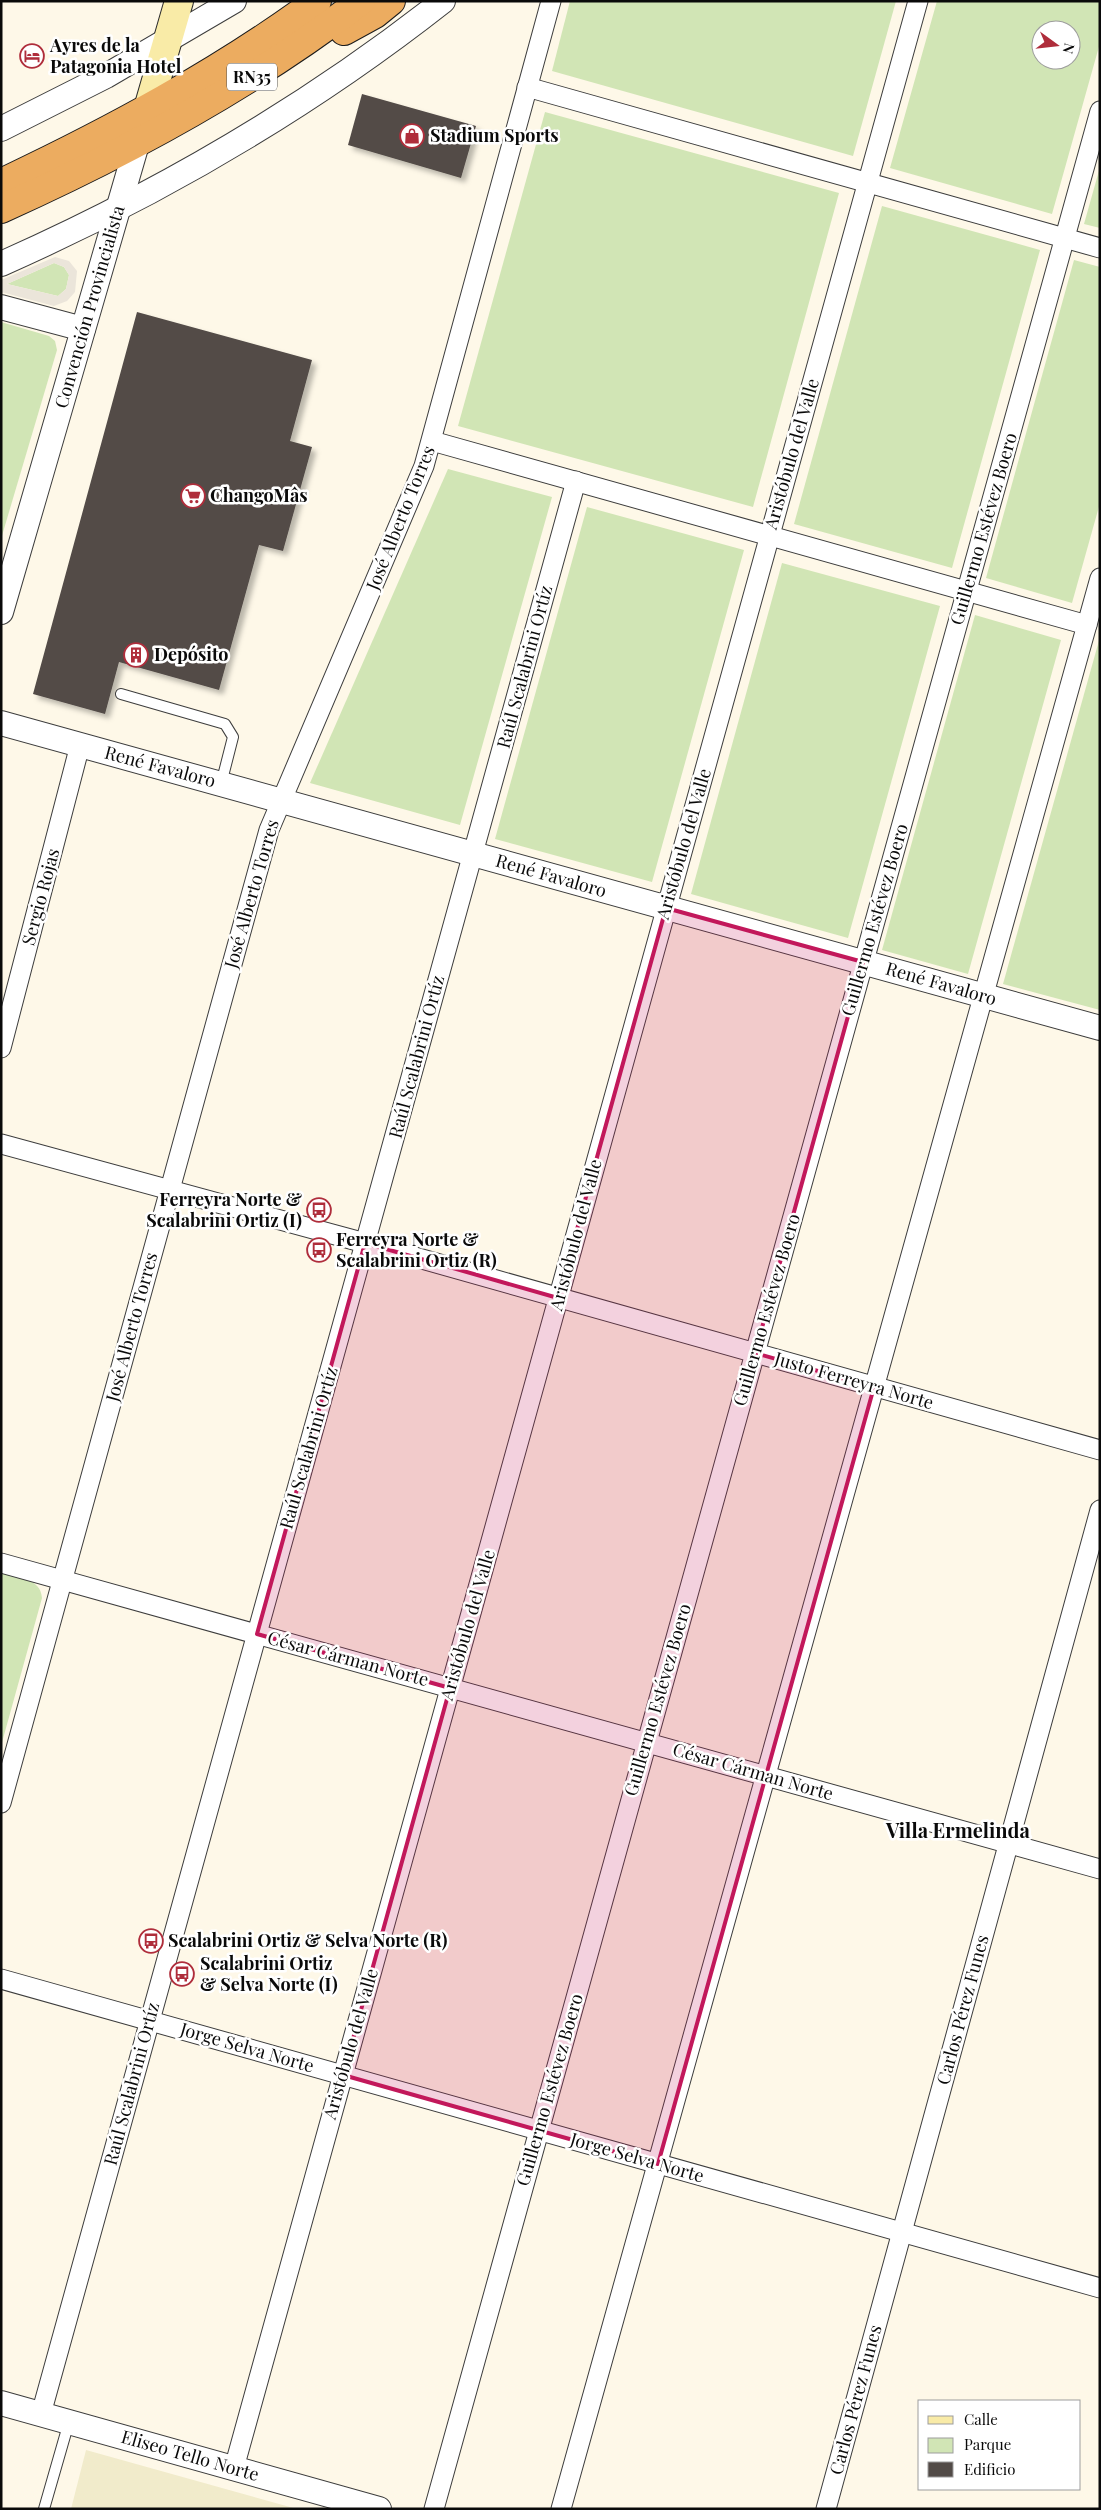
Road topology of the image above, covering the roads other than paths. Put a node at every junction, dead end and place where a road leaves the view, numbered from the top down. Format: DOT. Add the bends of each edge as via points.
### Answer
graph roads {
  1 [pos="179,1"];
  2 [pos="234,1"];
  3 [pos="317,1"];
  4 [pos="361,1"];
  5 [pos="391,1"];
  6 [pos="443,1"];
  7 [pos="551,1"];
  8 [pos="918,1"];
  9 [pos="167,41"];
  10 [pos="266,68"];
  11 [pos="527,87"];
  12 [pos="148,107"];
  13 [pos="1100,111"];
  14 [pos="1,129"];
  15 [pos="137,144"];
  16 [pos="42,164"];
  17 [pos="1,173"];
  18 [pos="1,182"];
  19 [pos="868,182"];
  20 [pos="118,208"];
  21 [pos="1,209"];
  22 [pos="1064,238"];
  23 [pos="1100,248"];
  24 [pos="1,264"];
  25 [pos="1,307"];
  26 [pos="83,329"];
  27 [pos="432,440"];
  28 [pos="576,481"];
  29 [pos="770,536"];
  30 [pos="1100,578"];
  31 [pos="966,591"];
  32 [pos="1,612"];
  33 [pos="1087,625"];
  34 [pos="121,694"];
  35 [pos="1,723"];
  36 [pos="80,745"];
  37 [pos="221,784"];
  38 [pos="280,800"];
  39 [pos="473,854"];
  40 [pos="666,908"];
  41 [pos="863,962"];
  42 [pos="983,996"];
  43 [pos="1100,1028"];
  44 [pos="1,1048"];
  45 [pos="1,1144"];
  46 [pos="170,1190"];
  47 [pos="365,1244"];
  48 [pos="558,1298"];
  49 [pos="755,1353"];
  50 [pos="874,1387"];
  51 [pos="1100,1450"];
  52 [pos="1100,1510"];
  53 [pos="1,1563"];
  54 [pos="62,1580"];
  55 [pos="257,1634"];
  56 [pos="450,1688"];
  57 [pos="647,1742"];
  58 [pos="766,1776"];
  59 [pos="1,1803"];
  60 [pos="1008,1844"];
  61 [pos="1100,1869"];
  62 [pos="1,1979"];
  63 [pos="150,2021"];
  64 [pos="343,2075"];
  65 [pos="539,2130"];
  66 [pos="658,2164"];
  67 [pos="902,2232"];
  68 [pos="1100,2288"];
  69 [pos="1,2403"];
  70 [pos="41,2414"];
  71 [pos="69,2422"];
  72 [pos="234,2468"];
  73 [pos="44,2509"];
  74 [pos="379,2509"];
  75 [pos="434,2509"];
  76 [pos="561,2509"];
  77 [pos="826,2509"];
  1 -- 9 [label="main road, Convención Provincialista"];
  2 -- 9 [label="street"];
  3 -- 12 [label="highway, RN35" via="235,57"];
  4 -- 10 [label="highway, RN35"];
  5 -- 10 [label="highway" via="357,25"];
  6 -- 20 [label="street" via="308,100 191,170"];
  7 -- 11 [label="street, José Alberto Torres"];
  8 -- 19 [label="street, Aristóbulo del Valle"];
  9 -- 12 [label="main road, Convención Provincialista"];
  9 -- 14 [label="street"];
  10 -- 15 [label="highway, RN35"];
  11 -- 19 [label="street"];
  11 -- 27 [label="street, José Alberto Torres"];
  12 -- 15 [label="main road, Convención Provincialista"];
  12 -- 16 [label="highway, RN35"];
  13 -- 22 [label="street, Guillermo Estévez Boero"];
  15 -- 20 [label="street, Convención Provincialista"];
  15 -- 21 [label="highway, RN35"];
  16 -- 17 [label="highway"];
  16 -- 18 [label="highway, RN35"];
  19 -- 22 [label="street"];
  19 -- 29 [label="street, Aristóbulo del Valle"];
  20 -- 24 [label="street"];
  20 -- 26 [label="street, Convención Provincialista"];
  22 -- 23 [label="street"];
  22 -- 31 [label="street, Guillermo Estévez Boero"];
  25 -- 26 [label="street"];
  26 -- 32 [label="street, Convención Provincialista"];
  27 -- 28 [label="street"];
  27 -- 38 [label="street, José Alberto Torres" via="414,492"];
  28 -- 29 [label="street"];
  28 -- 39 [label="street, Raúl Scalabrini Ortíz"];
  29 -- 31 [label="street"];
  29 -- 40 [label="street, Aristóbulo del Valle"];
  30 -- 33 [label="street"];
  31 -- 33 [label="street"];
  31 -- 41 [label="street, Guillermo Estévez Boero"];
  33 -- 42 [label="street"];
  34 -- 37 [label="lane" via="225,724 233,738"];
  35 -- 36 [label="street, René Favaloro"];
  36 -- 37 [label="street, René Favaloro"];
  36 -- 44 [label="street, Sergio Rojas"];
  37 -- 38 [label="street, René Favaloro"];
  38 -- 39 [label="street, René Favaloro"];
  38 -- 46 [label="street, José Alberto Torres" via="266,840"];
  39 -- 40 [label="street, René Favaloro"];
  39 -- 47 [label="street, Raúl Scalabrini Ortíz"];
  40 -- 41 [label="street, René Favaloro"];
  40 -- 48 [label="street, Aristóbulo del Valle"];
  41 -- 42 [label="street, René Favaloro"];
  41 -- 49 [label="street, Guillermo Estévez Boero"];
  42 -- 43 [label="street, René Favaloro"];
  42 -- 50 [label="street"];
  45 -- 46 [label="street, Justo Ferreyra Norte"];
  46 -- 47 [label="street, Justo Ferreyra Norte"];
  46 -- 54 [label="street, José Alberto Torres"];
  47 -- 48 [label="street, Justo Ferreyra Norte"];
  47 -- 55 [label="street, Raúl Scalabrini Ortíz"];
  48 -- 49 [label="street, Justo Ferreyra Norte"];
  48 -- 56 [label="street, Aristóbulo del Valle"];
  49 -- 50 [label="street, Justo Ferreyra Norte"];
  49 -- 57 [label="street, Guillermo Estévez Boero"];
  50 -- 51 [label="street, Justo Ferreyra Norte"];
  50 -- 58 [label="street"];
  52 -- 60 [label="street, Carlos Pérez Funes"];
  53 -- 54 [label="street, César Cárman Norte"];
  54 -- 55 [label="street, César Cárman Norte"];
  54 -- 59 [label="street, José Alberto Torres"];
  55 -- 56 [label="street, César Cárman Norte"];
  55 -- 63 [label="street, Raúl Scalabrini Ortíz"];
  56 -- 57 [label="street, César Cárman Norte"];
  56 -- 64 [label="street, Aristóbulo del Valle"];
  57 -- 58 [label="street, César Cárman Norte"];
  57 -- 65 [label="street, Guillermo Estévez Boero"];
  58 -- 60 [label="street, César Cárman Norte"];
  58 -- 66 [label="street"];
  60 -- 61 [label="street, César Cárman Norte"];
  60 -- 67 [label="street, Carlos Pérez Funes"];
  62 -- 63 [label="street, Jorge Selva Norte"];
  63 -- 64 [label="street, Jorge Selva Norte"];
  63 -- 70 [label="street, Raúl Scalabrini Ortíz"];
  64 -- 65 [label="street, Jorge Selva Norte"];
  64 -- 72 [label="street, Aristóbulo del Valle"];
  65 -- 66 [label="street, Jorge Selva Norte"];
  65 -- 75 [label="street, Guillermo Estévez Boero"];
  66 -- 67 [label="street, Jorge Selva Norte"];
  66 -- 76 [label="street"];
  67 -- 68 [label="street, Jorge Selva Norte"];
  67 -- 77 [label="street, Carlos Pérez Funes"];
  69 -- 70 [label="street, Eliseo Tello Norte"];
  70 -- 71 [label="street, Eliseo Tello Norte"];
  71 -- 72 [label="street, Eliseo Tello Norte"];
  71 -- 73 [label="lane"];
  72 -- 74 [label="street, Eliseo Tello Norte"];
}
